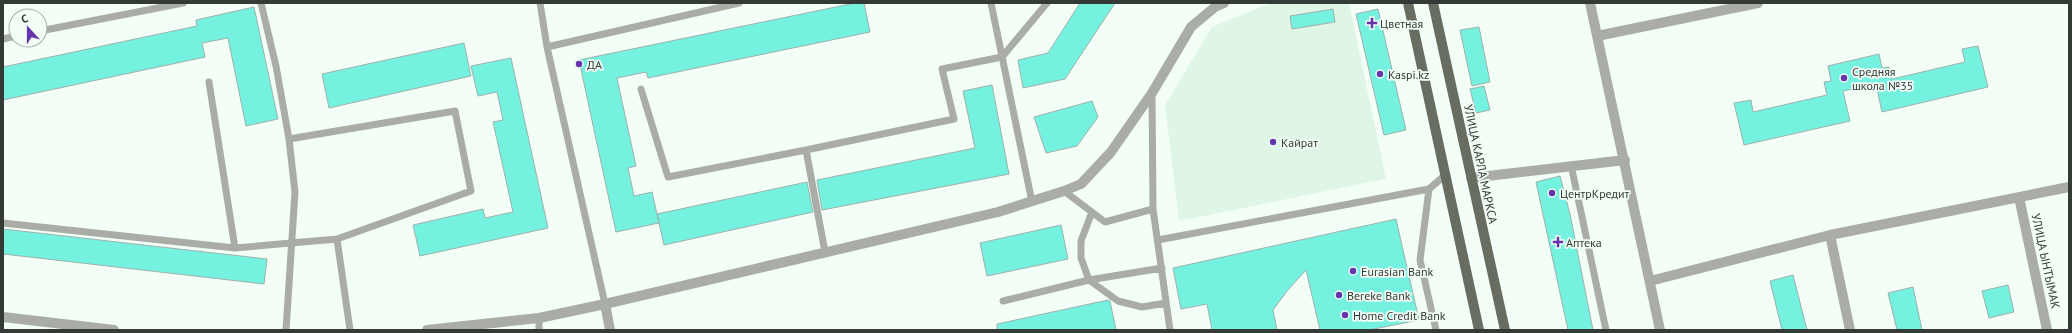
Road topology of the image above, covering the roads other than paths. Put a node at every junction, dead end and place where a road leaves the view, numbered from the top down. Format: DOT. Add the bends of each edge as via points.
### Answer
graph roads {
  1 [pos="184,3"];
  2 [pos="261,3"];
  3 [pos="540,3"];
  4 [pos="739,3"];
  5 [pos="991,3"];
  6 [pos="1048,3"];
  7 [pos="1224,3"];
  8 [pos="1408,3"];
  9 [pos="1433,3"];
  10 [pos="1590,3"];
  11 [pos="1758,3"];
  12 [pos="48,30"];
  13 [pos="1597,36"];
  14 [pos="547,48"];
  15 [pos="1002,57"];
  16 [pos="209,82"];
  17 [pos="640,89"];
  18 [pos="1152,93"];
  19 [pos="289,139"];
  20 [pos="806,150"];
  21 [pos="1625,160"];
  22 [pos="1571,165"];
  23 [pos="1444,176"];
  24 [pos="1471,178"];
  25 [pos="2069,187"];
  26 [pos="1429,189"];
  27 [pos="1064,191"];
  28 [pos="2019,197"];
  29 [pos="1032,202"];
  30 [pos="1153,209"];
  31 [pos="1092,212"];
  32 [pos="3,223"];
  33 [pos="1830,236"];
  34 [pos="337,239"];
  35 [pos="1158,240"];
  36 [pos="291,244"];
  37 [pos="235,248"];
  38 [pos="825,252"];
  39 [pos="1162,268"];
  40 [pos="1089,280"];
  41 [pos="1650,281"];
  42 [pos="1004,301"];
  43 [pos="1166,303"];
  44 [pos="605,304"];
  45 [pos="3,317"];
  46 [pos="539,318"];
  47 [pos="498,326"];
  48 [pos="114,330"];
  49 [pos="286,330"];
  50 [pos="350,330"];
  51 [pos="427,330"];
  52 [pos="539,330"];
  53 [pos="610,330"];
  54 [pos="1170,330"];
  55 [pos="1436,330"];
  56 [pos="1479,330"];
  57 [pos="1505,330"];
  58 [pos="1606,330"];
  59 [pos="1660,330"];
  60 [pos="1850,330"];
  61 [pos="2047,330"];
  1 -- 12 [label="lane"];
  2 -- 19 [label="lane"];
  3 -- 14 [label="lane"];
  4 -- 14 [label="lane"];
  5 -- 15 [label="lane"];
  6 -- 15 [label="lane"];
  7 -- 18 [label="street" via="1191,27"];
  8 -- 23 [label="main road"];
  9 -- 24 [label="main road, УЛИЦА КАРЛА МАРКСА"];
  10 -- 13 [label="street"];
  11 -- 13 [label="street"];
  13 -- 21 [label="street"];
  14 -- 44 [label="lane"];
  15 -- 20 [label="lane" via="942,69 954,119"];
  15 -- 29 [label="lane"];
  16 -- 37 [label="lane"];
  17 -- 20 [label="lane" via="668,177"];
  18 -- 27 [label="street" via="1111,152 1081,184"];
  18 -- 30 [label="lane"];
  19 -- 34 [label="lane" via="455,110 470,191"];
  19 -- 36 [label="lane" via="295,192"];
  20 -- 38 [label="lane"];
  21 -- 22 [label="street"];
  21 -- 41 [label="street"];
  22 -- 24 [label="street"];
  22 -- 58 [label="lane"];
  23 -- 26 [label="lane"];
  23 -- 56 [label="main road"];
  24 -- 57 [label="main road, УЛИЦА КАРЛА МАРКСА"];
  25 -- 28 [label="street"];
  26 -- 35 [label="lane"];
  26 -- 55 [label="lane" via="1420,260"];
  27 -- 29 [label="street"];
  27 -- 31 [label="lane"];
  28 -- 33 [label="street"];
  28 -- 61 [label="street, УЛИЦА ЫНТЫМАК"];
  29 -- 38 [label="street"];
  30 -- 31 [label="lane" via="1105,222"];
  30 -- 35 [label="lane"];
  31 -- 40 [label="lane" via="1081,241 1081,258"];
  32 -- 37 [label="lane"];
  33 -- 41 [label="street"];
  33 -- 60 [label="street"];
  34 -- 36 [label="lane"];
  34 -- 50 [label="lane"];
  35 -- 39 [label="lane"];
  36 -- 37 [label="lane"];
  36 -- 49 [label="lane"];
  38 -- 44 [label="street"];
  39 -- 40 [label="lane"];
  39 -- 43 [label="lane"];
  40 -- 42 [label="lane"];
  40 -- 43 [label="lane" via="1118,302 1142,307"];
  41 -- 59 [label="street"];
  43 -- 54 [label="lane"];
  44 -- 46 [label="street"];
  44 -- 53 [label="street"];
  45 -- 48 [label="street"];
  46 -- 47 [label="street"];
  46 -- 52 [label="lane"];
  47 -- 51 [label="street"];
}
